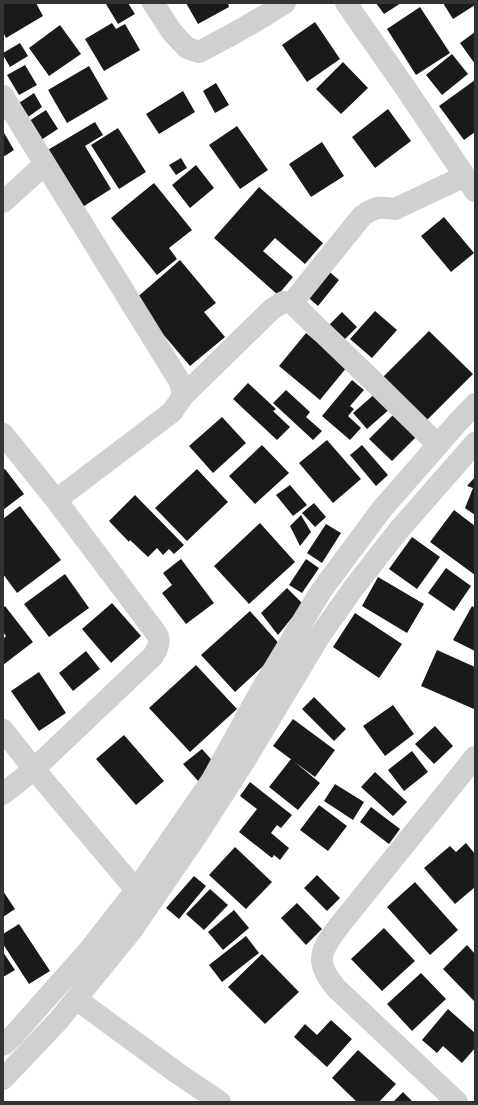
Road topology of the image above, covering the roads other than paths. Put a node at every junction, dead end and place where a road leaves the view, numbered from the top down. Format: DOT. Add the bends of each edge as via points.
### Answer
graph roads {
  1 [pos="153,3"];
  2 [pos="285,3"];
  3 [pos="346,3"];
  4 [pos="3,96"];
  5 [pos="45,164"];
  6 [pos="470,184"];
  7 [pos="3,202"];
  8 [pos="292,303"];
  9 [pos="183,396"];
  10 [pos="475,404"];
  11 [pos="3,434"];
  12 [pos="475,443"];
  13 [pos="438,445"];
  14 [pos="56,500"];
  15 [pos="3,730"];
  16 [pos="475,757"];
  17 [pos="34,769"];
  18 [pos="3,794"];
  19 [pos="136,890"];
  20 [pos="76,999"];
  21 [pos="3,1045"];
  22 [pos="3,1079"];
  23 [pos="220,1102"];
  24 [pos="458,1102"];
  1 -- 2 [label="street" via="172,32 187,48 198,52"];
  3 -- 6 [label="street"];
  4 -- 5 [label="street"];
  5 -- 7 [label="street"];
  5 -- 9 [label="street" via="180,382"];
  6 -- 8 [label="street" via="395,209 372,208 362,216"];
  8 -- 9 [label="street" via="283,302 272,309"];
  8 -- 13 [label="street"];
  9 -- 14 [label="street" via="172,412"];
  10 -- 13 [label="street"];
  11 -- 14 [label="street"];
  12 -- 20 [label="street" via="398,531 352,590 319,637 197,835 132,930"];
  13 -- 19 [label="street" via="382,509 321,591 259,694 212,780"];
  14 -- 17 [label="street" via="158,635 159,646 153,656"];
  15 -- 17 [label="street"];
  16 -- 24 [label="street" via="328,941 321,956 323,970 336,988"];
  17 -- 18 [label="street"];
  17 -- 19 [label="street"];
  19 -- 21 [label="street" via="90,949"];
  20 -- 22 [label="street" via="58,1022"];
  20 -- 23 [label="street"];
}
